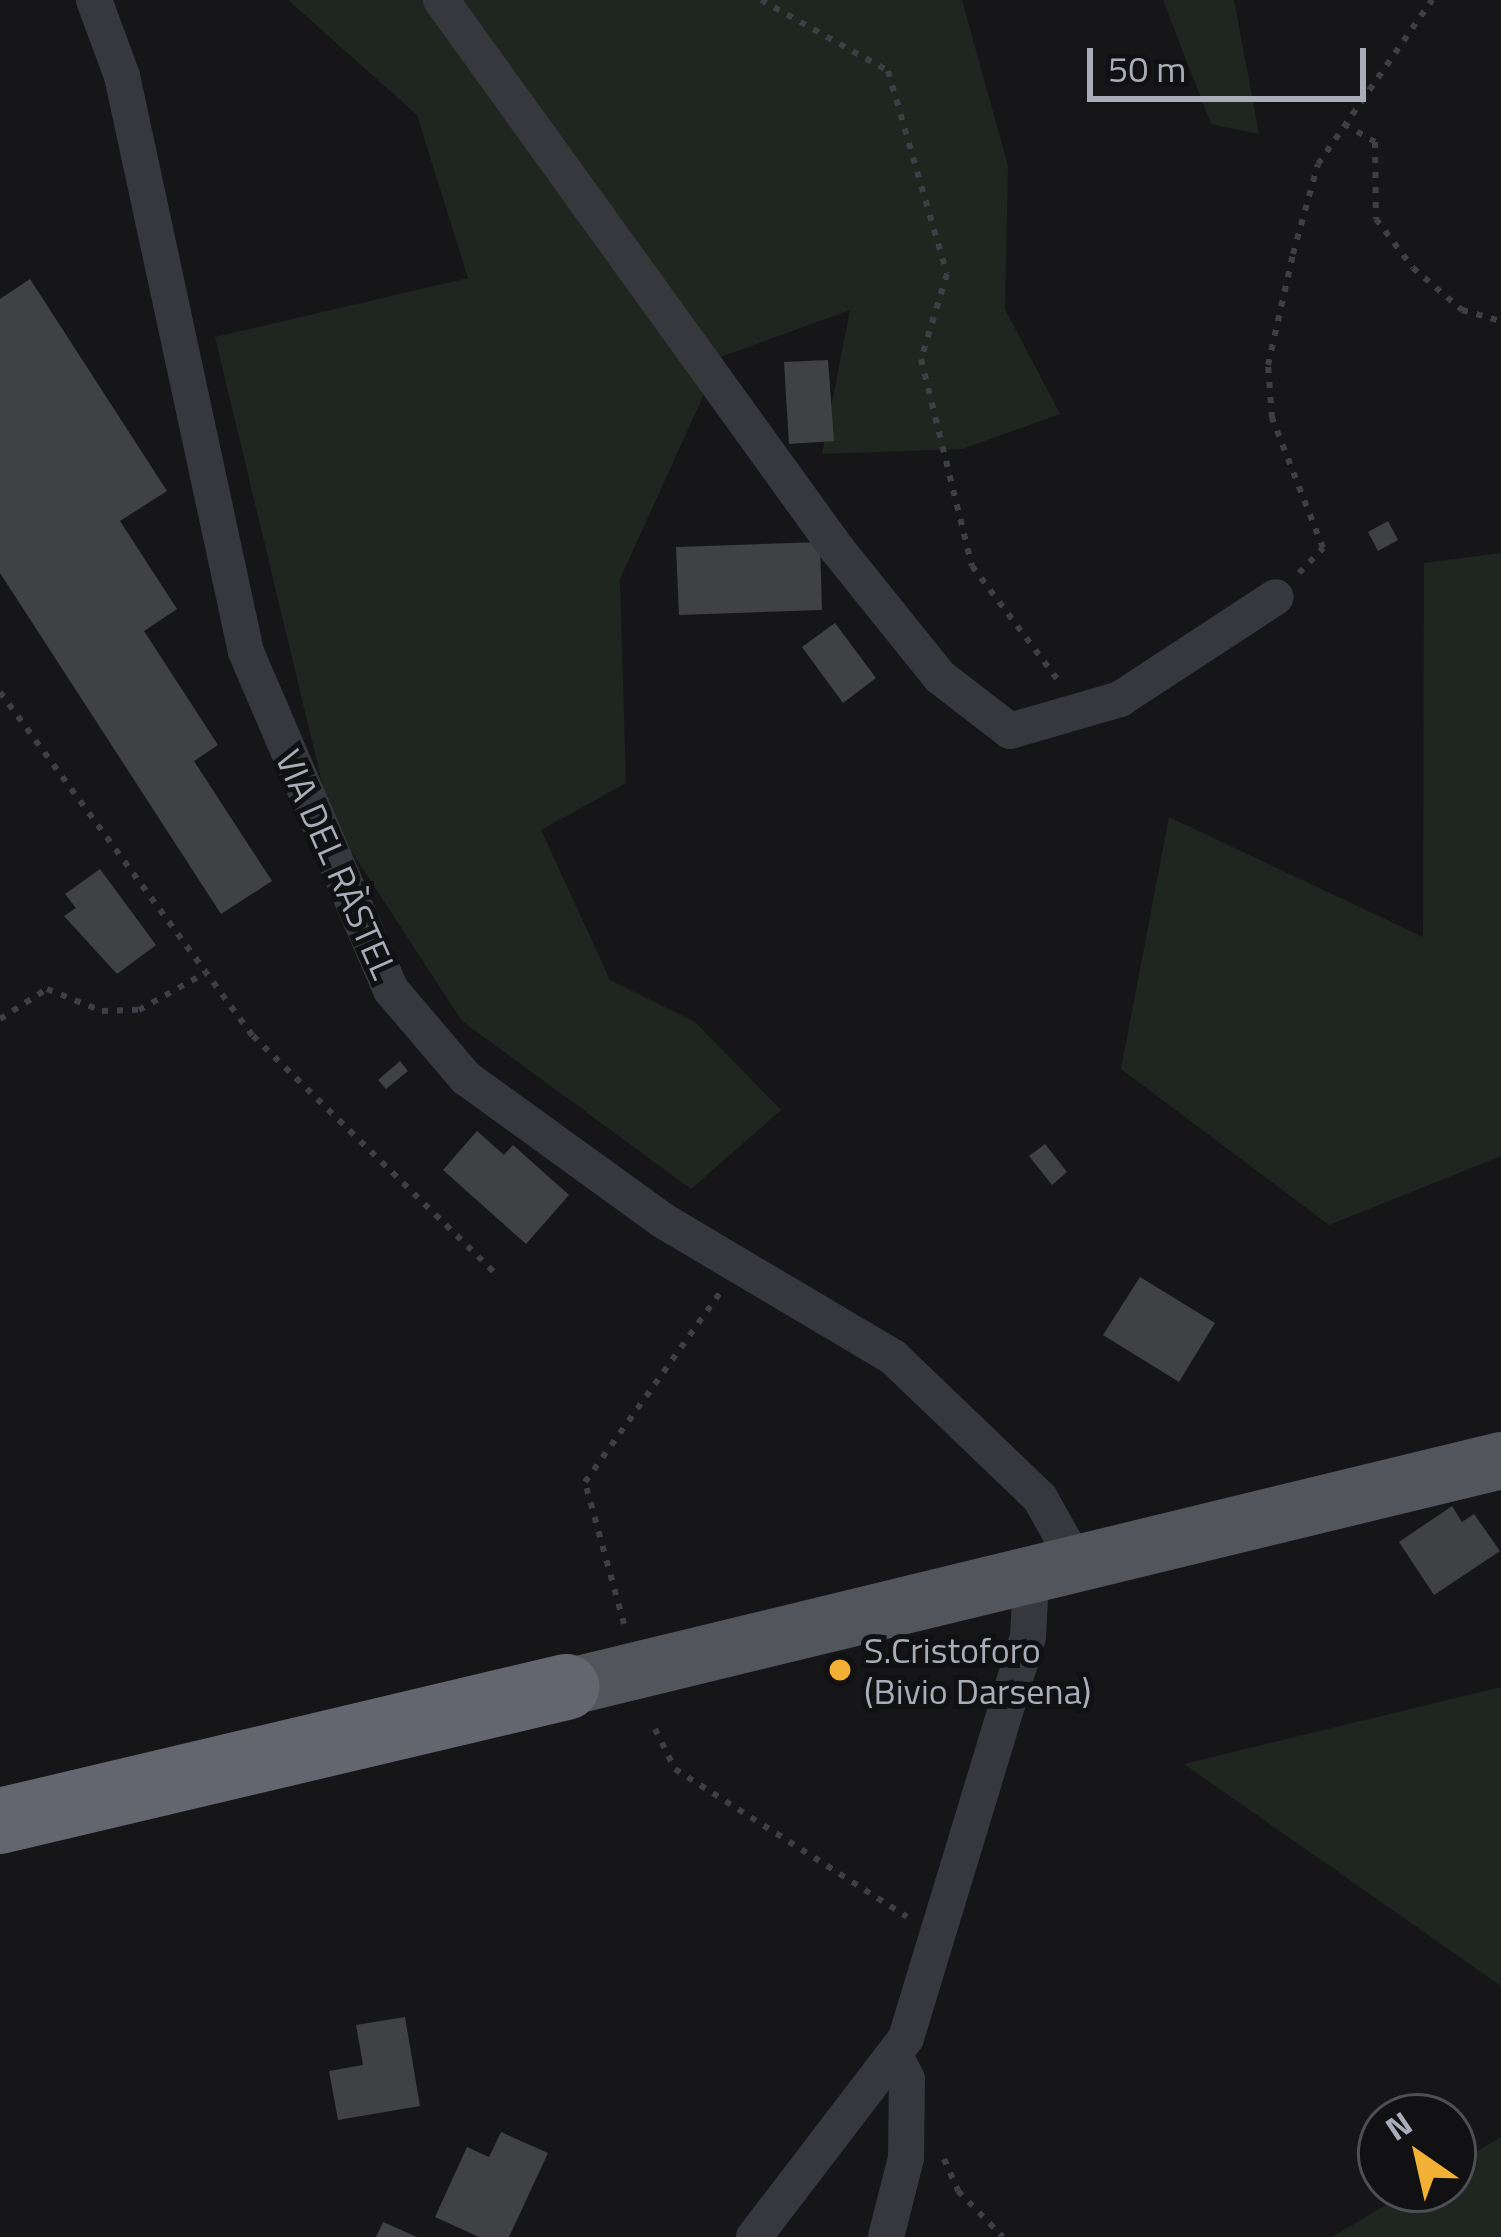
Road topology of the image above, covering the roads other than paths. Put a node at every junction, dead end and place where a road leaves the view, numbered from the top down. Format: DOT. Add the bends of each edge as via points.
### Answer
graph roads {
  1 [pos="94,0"];
  2 [pos="441,0"];
  3 [pos="1276,597"];
  4 [pos="1501,1460"];
  5 [pos="1054,1572"];
  6 [pos="566,1687"];
  7 [pos="0,1821"];
  8 [pos="895,2055"];
  9 [pos="754,2237"];
  10 [pos="886,2237"];
  1 -- 5 [label="street, VIA DEL RÀSTEL" via="122,76 246,652 391,990 466,1078 740,1267 892,1357 1040,1498"];
  2 -- 3 [label="street" via="940,677 1010,731 1120,699"];
  4 -- 5 [label="main road"];
  5 -- 6 [label="main road"];
  5 -- 8 [label="street"];
  6 -- 7 [label="highway"];
  8 -- 9 [label="street"];
  8 -- 10 [label="street" via="907,2079 905,2158"];
}
